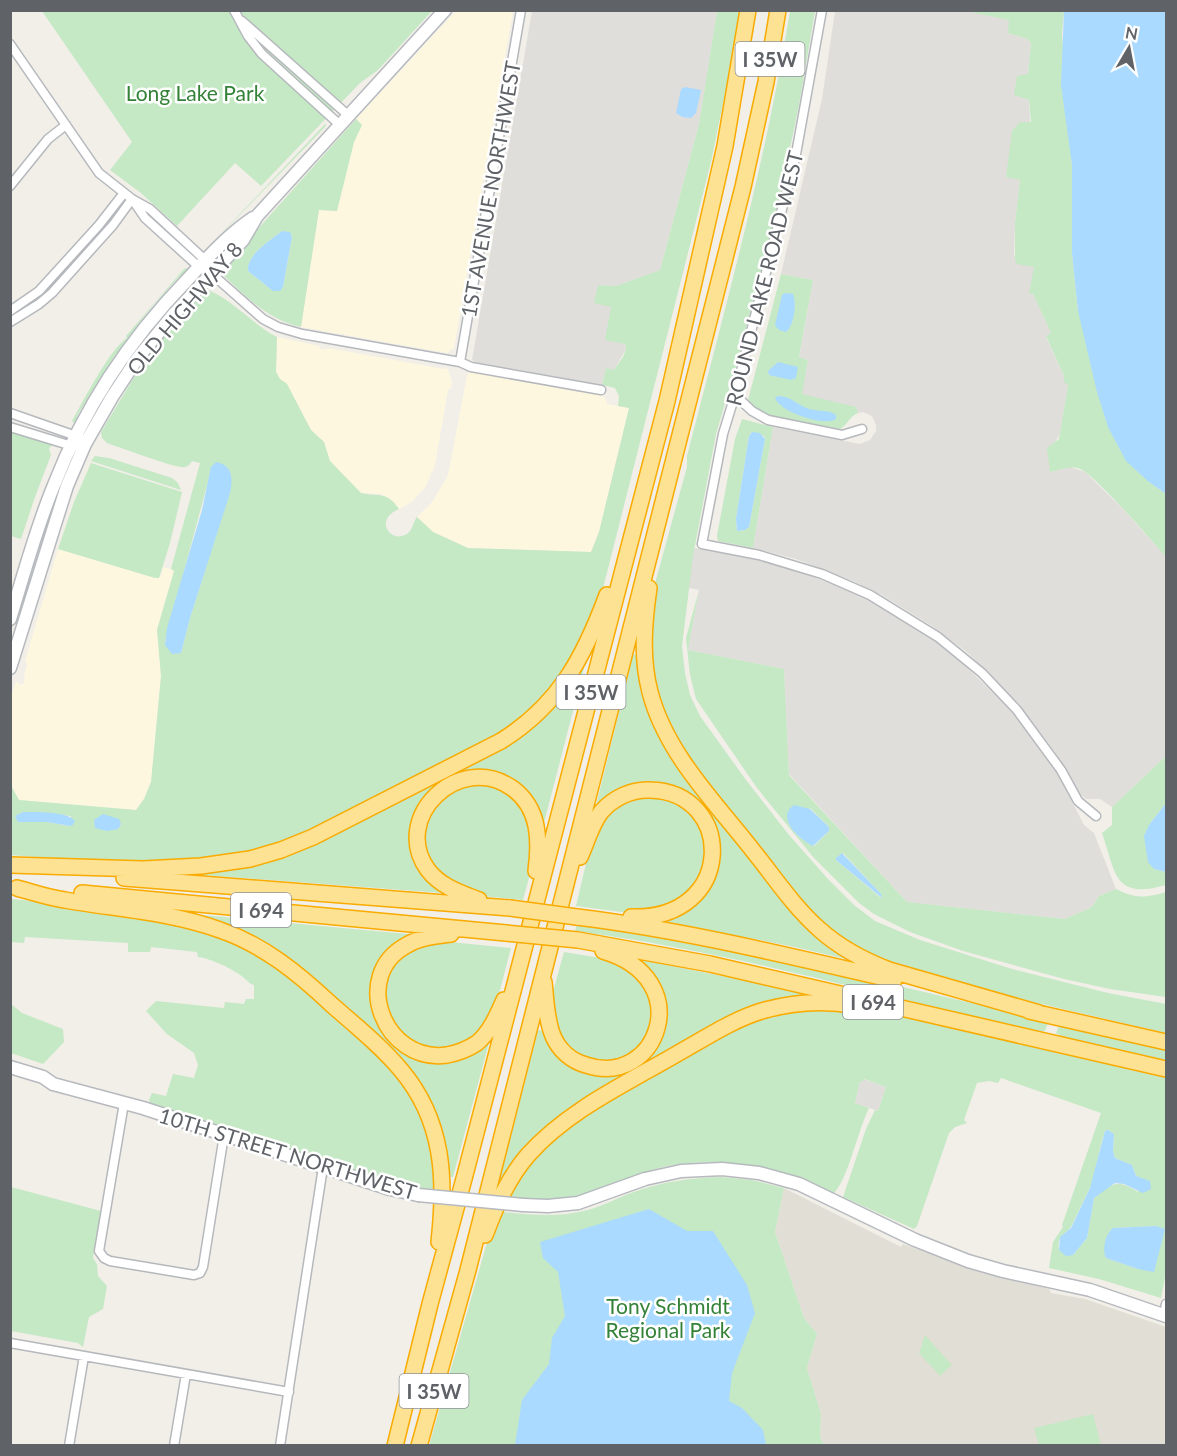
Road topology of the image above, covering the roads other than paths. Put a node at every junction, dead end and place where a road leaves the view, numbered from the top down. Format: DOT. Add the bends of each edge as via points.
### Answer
graph roads {
  1 [pos="234,10"];
  2 [pos="445,10"];
  3 [pos="748,10"];
  4 [pos="778,10"];
  5 [pos="822,10"];
  6 [pos="520,12"];
  7 [pos="239,19"];
  8 [pos="10,44"];
  9 [pos="275,51"];
  10 [pos="267,59"];
  11 [pos="303,76"];
  12 [pos="295,85"];
  13 [pos="345,120"];
  14 [pos="66,125"];
  15 [pos="10,186"];
  16 [pos="124,193"];
  17 [pos="132,199"];
  18 [pos="257,216"];
  19 [pos="202,264"];
  20 [pos="55,274"];
  21 [pos="212,274"];
  22 [pos="62,281"];
  23 [pos="10,311"];
  24 [pos="10,322"];
  25 [pos="460,362"];
  26 [pos="601,390"];
  27 [pos="735,395"];
  28 [pos="10,413"];
  29 [pos="684,416"];
  30 [pos="10,427"];
  31 [pos="862,429"];
  32 [pos="78,442"];
  33 [pos="651,464"];
  34 [pos="10,619"];
  35 [pos="11,668"];
  36 [pos="1096,816"];
  37 [pos="10,866"];
  38 [pos="14,887"];
  39 [pos="563,892"];
  40 [pos="503,907"];
  41 [pos="596,919"];
  42 [pos="531,921"];
  43 [pos="483,931"];
  44 [pos="578,940"];
  45 [pos="524,947"];
  46 [pos="543,973"];
  47 [pos="1039,1013"];
  48 [pos="933,1015"];
  49 [pos="1167,1042"];
  50 [pos="10,1067"];
  51 [pos="1167,1069"];
  52 [pos="124,1103"];
  53 [pos="224,1136"];
  54 [pos="323,1167"];
  55 [pos="468,1270"];
  56 [pos="1166,1312"];
  57 [pos="10,1343"];
  58 [pos="418,1350"];
  59 [pos="84,1356"];
  60 [pos="186,1374"];
  61 [pos="289,1392"];
  62 [pos="69,1446"];
  63 [pos="174,1446"];
  64 [pos="280,1446"];
  65 [pos="395,1446"];
  66 [pos="419,1446"];
  1 -- 7 [label="street"];
  2 -- 13 [label="street, OLD HIGHWAY 8"];
  3 -- 33 [label="highway, I 35W" via="716,190"];
  4 -- 29 [label="highway, I 35W" via="747,170"];
  5 -- 27 [label="street, ROUND LAKE ROAD WEST" via="796,154"];
  6 -- 25 [label="street, 1ST AVENUE NORTHWEST"];
  7 -- 9 [label="street"];
  7 -- 10 [label="street"];
  8 -- 14 [label="street"];
  9 -- 10 [label="street"];
  9 -- 11 [label="street"];
  10 -- 12 [label="street"];
  11 -- 12 [label="street"];
  11 -- 13 [label="street"];
  12 -- 13 [label="street"];
  13 -- 18 [label="street, OLD HIGHWAY 8"];
  14 -- 15 [label="street" via="48,139"];
  14 -- 16 [label="street" via="99,172"];
  16 -- 17 [label="street"];
  16 -- 20 [label="street"];
  17 -- 19 [label="street" via="150,209"];
  17 -- 22 [label="street"];
  18 -- 19 [label="street, OLD HIGHWAY 8" via="232,232"];
  18 -- 21 [label="street, OLD HIGHWAY 8" via="243,240"];
  19 -- 21 [label="street"];
  19 -- 32 [label="street, OLD HIGHWAY 8" via="133,342 94,404"];
  20 -- 22 [label="street"];
  20 -- 23 [label="street"];
  21 -- 25 [label="street" via="263,320 290,332"];
  21 -- 32 [label="street, OLD HIGHWAY 8" via="137,359"];
  22 -- 24 [label="street" via="39,304"];
  25 -- 26 [label="street"];
  27 -- 31 [label="street" via="768,420 842,435"];
  27 -- 36 [label="street, ROUND LAKE ROAD WEST" via="723,434 702,544 769,557 822,574 870,595 938,637 1017,710 1078,801"];
  28 -- 32 [label="street"];
  29 -- 39 [label="highway, I 35W"];
  29 -- 47 [label="highway" via="645,624 647,679 670,740 796,906 836,943 889,970"];
  30 -- 32 [label="street"];
  32 -- 34 [label="street, OLD HIGHWAY 8" via="54,483"];
  32 -- 35 [label="street, OLD HIGHWAY 8"];
  33 -- 37 [label="highway" via="611,586 584,650 556,694 514,732 323,832 256,858 142,869"];
  33 -- 42 [label="highway, I 35W"];
  37 -- 40 [label="highway, I 694"];
  38 -- 43 [label="highway, I 694"];
  38 -- 58 [label="highway" via="62,900 197,923 239,937 277,958 306,981 400,1069 430,1121 443,1178 439,1242"];
  39 -- 41 [label="highway" via="597,818 616,799 637,791 657,790 678,796 695,808 712,844 711,866 699,891 667,913"];
  39 -- 46 [label="highway, I 35W"];
  40 -- 41 [label="highway, I 694, bridge"];
  40 -- 42 [label="highway" via="440,882 428,870 419,848 419,828 427,806 440,790 461,780 492,778 513,789 531,807 538,842"];
  41 -- 47 [label="highway, I 694" via="746,946"];
  42 -- 45 [label="highway, I 35W"];
  43 -- 44 [label="highway, I 694, bridge"];
  43 -- 45 [label="highway" via="422,938 390,958 381,976 378,1001 389,1031 402,1044 438,1056 460,1052 476,1043 498,1013"];
  44 -- 46 [label="highway" via="626,959 652,985 658,999 659,1023 655,1037 642,1053 622,1065 607,1068 583,1065 570,1057 556,1042 550,1028"];
  44 -- 48 [label="highway, I 694" via="687,959"];
  45 -- 58 [label="highway, I 35W"];
  46 -- 55 [label="highway, I 35W"];
  47 -- 49 [label="highway, I 694"];
  48 -- 51 [label="highway, I 694"];
  48 -- 55 [label="highway" via="833,1003 796,1004 763,1011 716,1032 601,1098 545,1138 511,1179"];
  50 -- 52 [label="street, 10TH STREET NORTHWEST" via="53,1084"];
  52 -- 53 [label="street, 10TH STREET NORTHWEST"];
  52 -- 53 [label="street" via="99,1251 110,1261 200,1273"];
  53 -- 54 [label="street, 10TH STREET NORTHWEST"];
  54 -- 56 [label="street, 10TH STREET NORTHWEST, bridge" via="418,1195 549,1206 578,1203 645,1179 681,1171 722,1169 759,1173 799,1184 968,1261"];
  54 -- 61 [label="street"];
  55 -- 66 [label="highway, I 35W"];
  57 -- 59 [label="street"];
  58 -- 65 [label="highway, I 35W"];
  59 -- 60 [label="street"];
  59 -- 62 [label="street"];
  60 -- 61 [label="street"];
  60 -- 63 [label="street"];
  61 -- 64 [label="street"];
}
